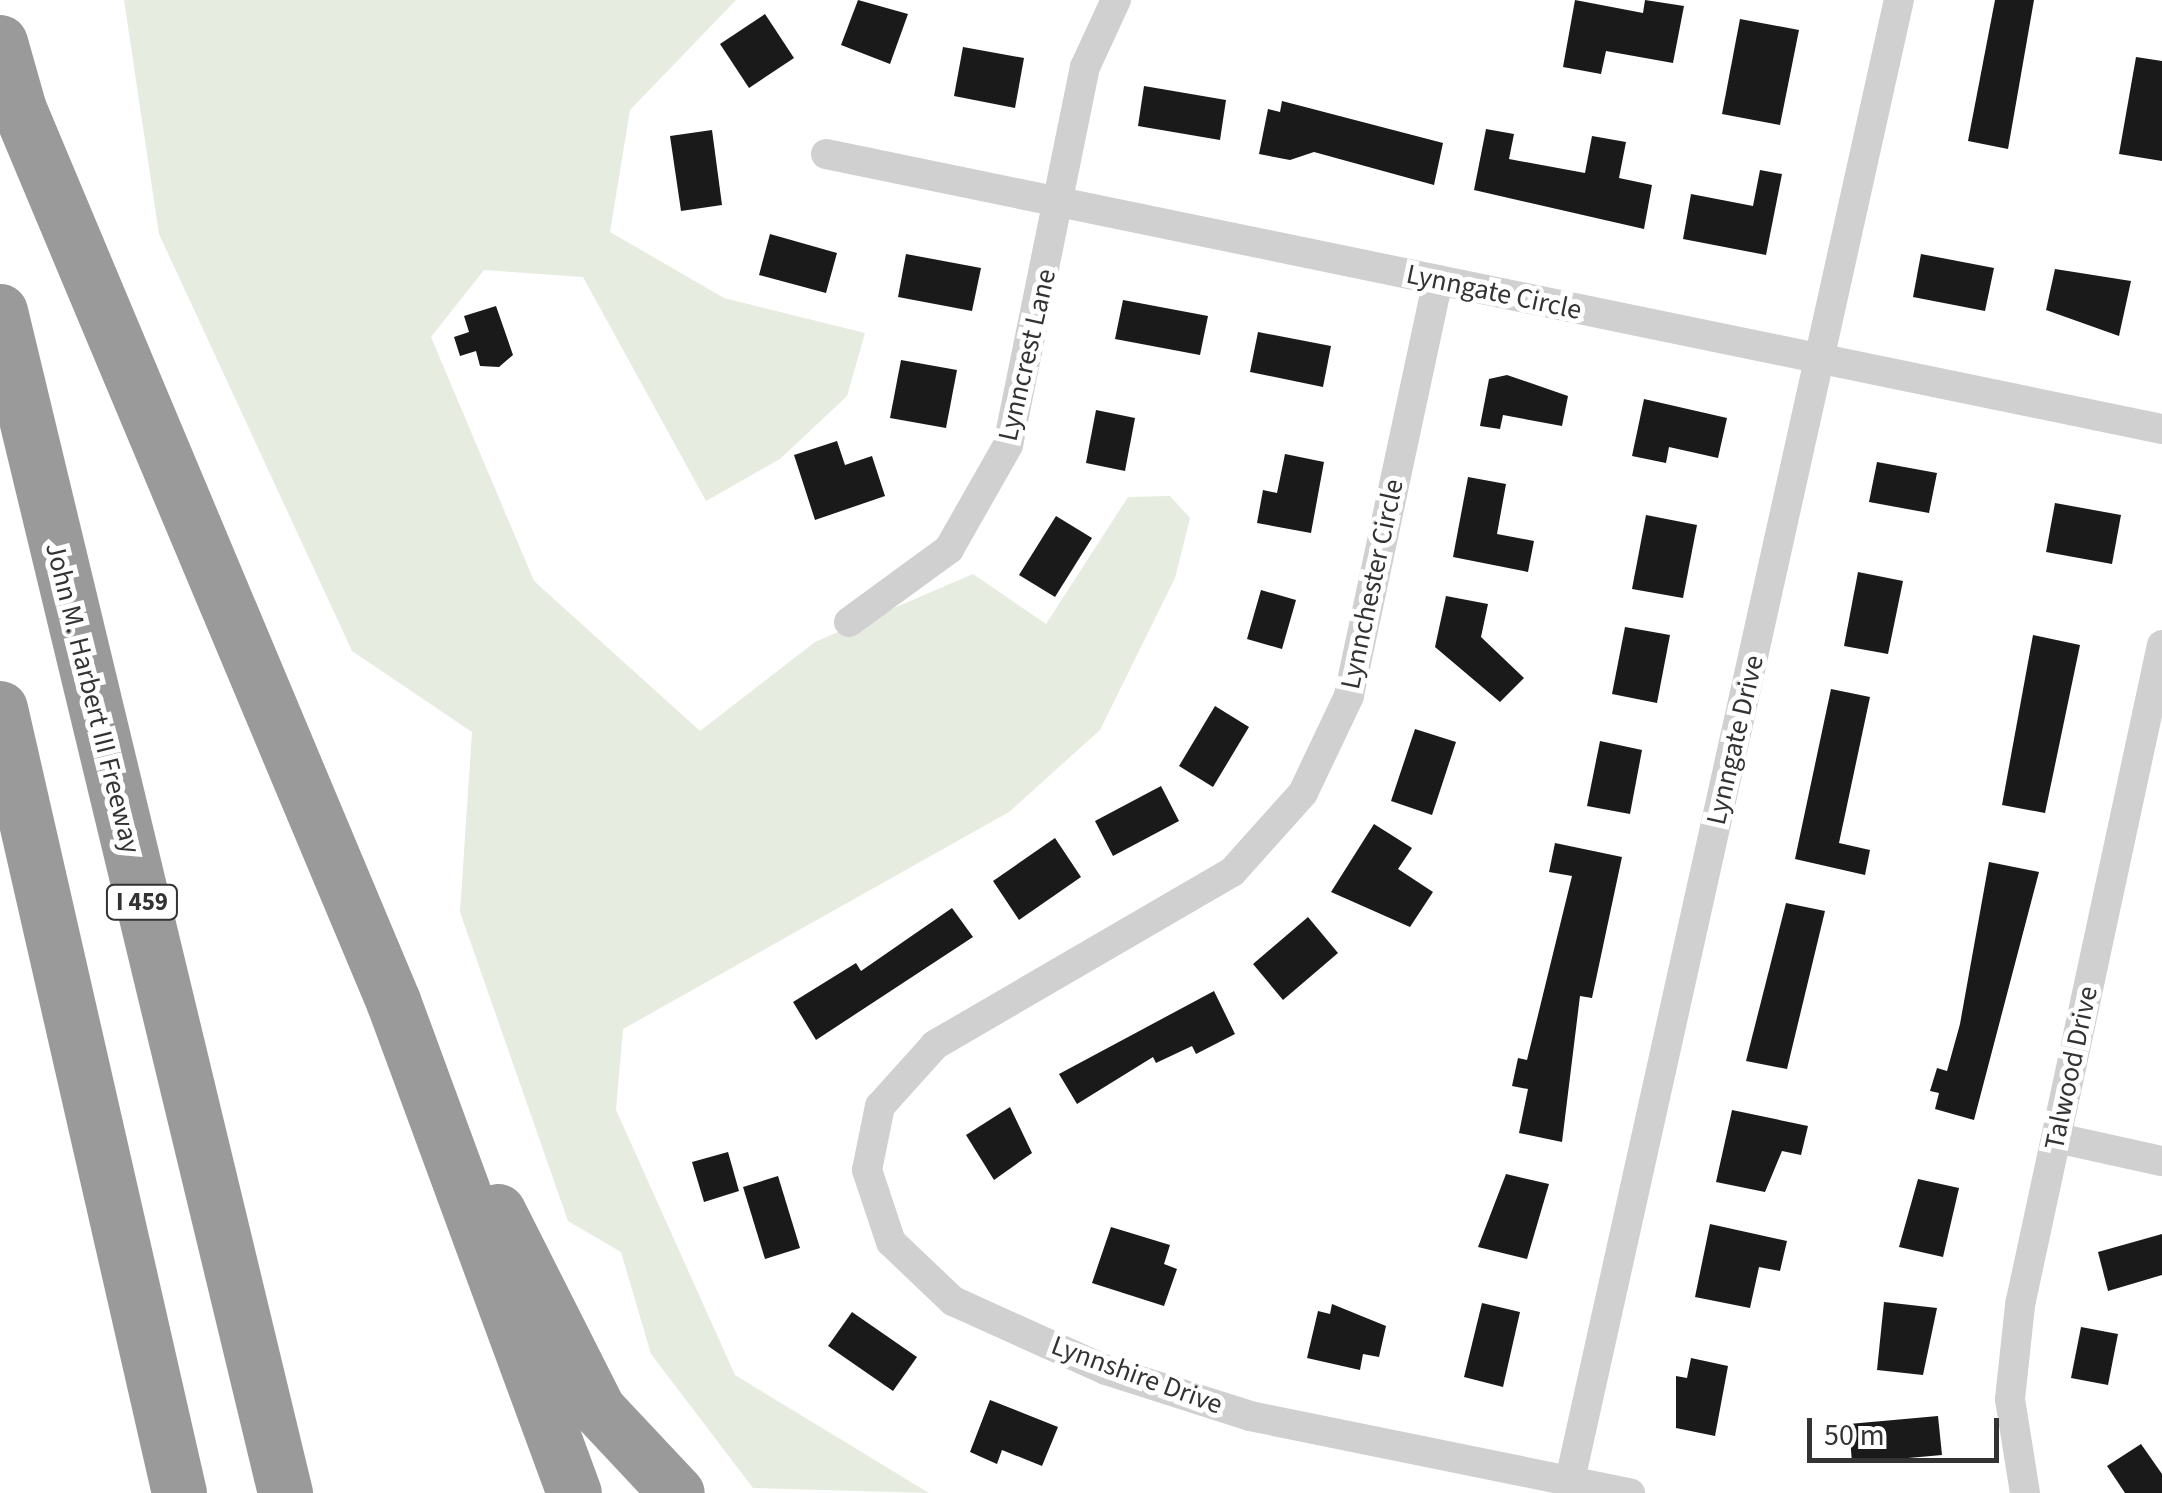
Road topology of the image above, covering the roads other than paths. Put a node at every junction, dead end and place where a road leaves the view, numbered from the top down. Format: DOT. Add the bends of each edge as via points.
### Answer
graph roads {
  1 [pos="1116,0"];
  2 [pos="1899,0"];
  3 [pos="0,42"];
  4 [pos="826,154"];
  5 [pos="1060,202"];
  6 [pos="1438,280"];
  7 [pos="0,311"];
  8 [pos="1820,359"];
  9 [pos="2162,430"];
  10 [pos="849,622"];
  11 [pos="2162,645"];
  12 [pos="0,708"];
  13 [pos="392,1002"];
  14 [pos="936,1045"];
  15 [pos="2057,1138"];
  16 [pos="2162,1161"];
  17 [pos="1570,1480"];
  18 [pos="179,1493"];
  19 [pos="285,1493"];
  20 [pos="574,1493"];
  21 [pos="677,1493"];
  22 [pos="1630,1493"];
  23 [pos="2024,1493"];
  1 -- 5 [label="street, Lynncrest Lane" via="1084,67"];
  2 -- 8 [label="street, Lynngate Drive"];
  3 -- 13 [label="highway" via="26,128"];
  4 -- 5 [label="street, Lynngate Circle"];
  5 -- 6 [label="street, Lynngate Circle"];
  5 -- 10 [label="street, Lynncrest Lane" via="1008,445 982,500 911,584"];
  6 -- 8 [label="street, Lynngate Circle"];
  6 -- 14 [label="street, Lynnchester Circle" via="1349,696 1303,793 1232,872"];
  7 -- 19 [label="highway, John M. Harbert III Freeway / I 459"];
  8 -- 9 [label="street, Lynngate Circle"];
  8 -- 17 [label="street, Lynngate Drive"];
  11 -- 15 [label="street, Talwood Drive"];
  12 -- 18 [label="highway"];
  13 -- 20 [label="highway"];
  13 -- 21 [label="highway" via="598,1408"];
  14 -- 17 [label="street, Lynnshire Drive" via="880,1106 867,1170 891,1242 953,1300 1106,1370 1250,1416"];
  15 -- 16 [label="street"];
  15 -- 23 [label="street, Talwood Drive" via="2020,1305 2010,1399"];
  17 -- 22 [label="street, Lynnshire Drive"];
}
